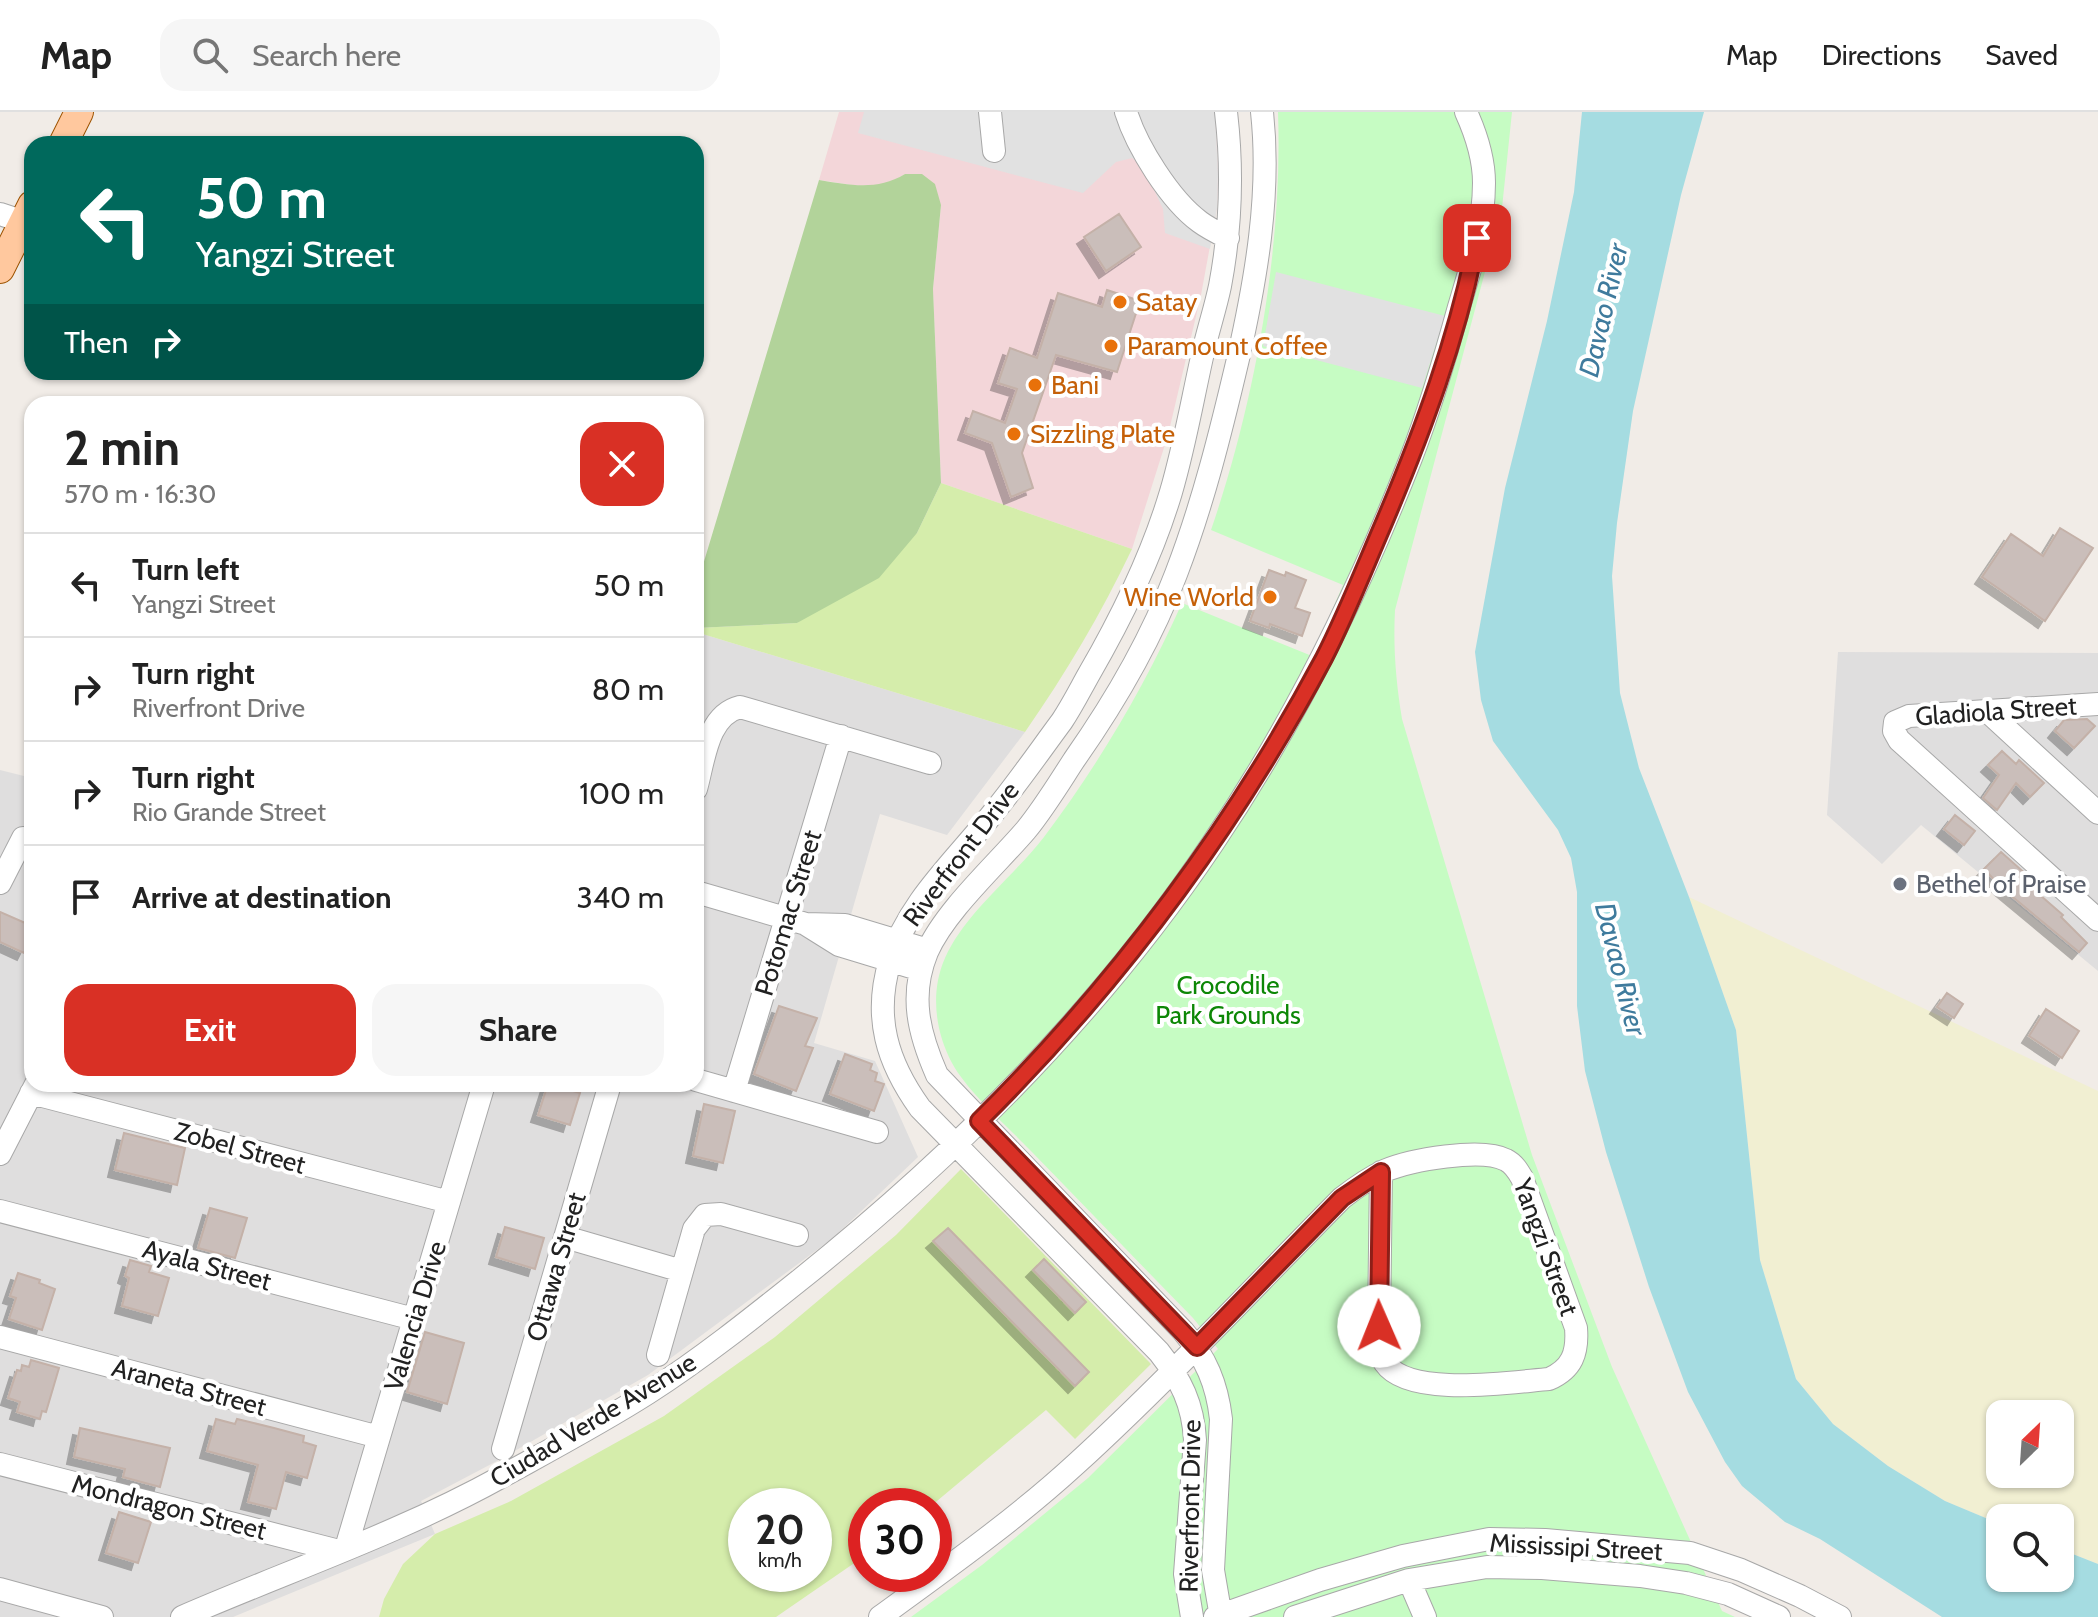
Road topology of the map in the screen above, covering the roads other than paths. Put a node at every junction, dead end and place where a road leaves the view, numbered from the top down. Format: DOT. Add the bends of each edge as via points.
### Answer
graph roads {
  1 [pos="79,112"];
  2 [pos="990,112"];
  3 [pos="1126,112"];
  4 [pos="1226,112"];
  5 [pos="1262,112"];
  6 [pos="1466,112"];
  7 [pos="67,136"];
  8 [pos="994,151"];
  9 [pos="19,214"];
  10 [pos="1228,238"];
  11 [pos="0,269"];
  12 [pos="1219,289"];
  13 [pos="1251,298"];
  14 [pos="2098,704"];
  15 [pos="1987,711"];
  16 [pos="841,736"];
  17 [pos="704,763"];
  18 [pos="930,763"];
  19 [pos="2098,813"];
  20 [pos="0,832"];
  21 [pos="24,838"];
  22 [pos="24,844"];
  23 [pos="0,883"];
  24 [pos="704,894"];
  25 [pos="2098,920"];
  26 [pos="796,922"];
  27 [pos="893,950"];
  28 [pos="925,960"];
  29 [pos="704,1082"];
  30 [pos="734,1091"];
  31 [pos="31,1092"];
  32 [pos="44,1092"];
  33 [pos="479,1092"];
  34 [pos="608,1092"];
  35 [pos="979,1121"];
  36 [pos="877,1132"];
  37 [pos="956,1144"];
  38 [pos="0,1154"];
  39 [pos="1381,1172"];
  40 [pos="449,1202"];
  41 [pos="0,1211"];
  42 [pos="797,1235"];
  43 [pos="565,1237"];
  44 [pos="682,1271"];
  45 [pos="414,1319"];
  46 [pos="0,1337"];
  47 [pos="1197,1347"];
  48 [pos="658,1355"];
  49 [pos="1174,1370"];
  50 [pos="379,1437"];
  51 [pos="503,1449"];
  52 [pos="0,1464"];
  53 [pos="342,1549"];
  54 [pos="1409,1580"];
  55 [pos="0,1589"];
  56 [pos="1800,1596"];
  57 [pos="1219,1616"];
  58 [pos="102,1617"];
  59 [pos="182,1617"];
  60 [pos="880,1617"];
  61 [pos="1192,1617"];
  62 [pos="1295,1617"];
  63 [pos="1425,1617"];
  64 [pos="1779,1617"];
  65 [pos="1790,1617"];
  66 [pos="1840,1617"];
  1 -- 7 [label="main road"];
  2 -- 8 [label="street"];
  3 -- 10 [label="street" via="1148,157 1187,210"];
  4 -- 10 [label="street, Riverfront Drive" via="1231,173"];
  5 -- 13 [label="street, Riverfront Drive" via="1263,196"];
  6 -- 35 [label="street, Ciudad Verde Avenue" via="1479,145 1484,182 1474,256 1421,431 1324,656 1204,857 1084,1012"];
  9 -- 11 [label="main road"];
  10 -- 12 [label="street, Riverfront Drive"];
  12 -- 13 [label="street"];
  12 -- 27 [label="street, Riverfront Drive" via="1171,492 1145,565 1105,648 1064,717 994,813 922,898"];
  13 -- 28 [label="street, Riverfront Drive" via="1203,497 1176,577 1135,662 1029,826 952,914"];
  14 -- 15 [label="street, Gladiola Street"];
  15 -- 19 [label="street"];
  15 -- 25 [label="street, Gladiola Street" via="1909,716 1895,722 1894,731"];
  16 -- 17 [label="street" via="747,707 734,708 717,721"];
  16 -- 18 [label="street"];
  16 -- 26 [label="street, Potomac Street"];
  20 -- 21 [label="street"];
  22 -- 23 [label="street"];
  24 -- 26 [label="street"];
  26 -- 27 [label="street" via="845,925"];
  26 -- 30 [label="street, Potomac Street"];
  27 -- 28 [label="street"];
  27 -- 37 [label="street, Riverfront Drive" via="882,1015 887,1046 900,1080"];
  28 -- 35 [label="street, Riverfront Drive" via="917,995 922,1042 937,1075"];
  29 -- 30 [label="street"];
  30 -- 36 [label="street"];
  31 -- 38 [label="street"];
  32 -- 40 [label="street, Zobel Street"];
  33 -- 40 [label="street, Valencia Drive"];
  34 -- 43 [label="street, Ottawa Street"];
  35 -- 37 [label="street, Ciudad Verde Avenue"];
  35 -- 47 [label="street, Riverfront Drive"];
  37 -- 49 [label="street, Riverfront Drive"];
  37 -- 53 [label="street, Ciudad Verde Avenue" via="831,1255 648,1392 498,1479"];
  39 -- 39 [label="street, Yangzi Street" via="1449,1156 1497,1156 1516,1167 1576,1328 1573,1361 1564,1373 1549,1379 1434,1386 1396,1373 1385,1363 1379,1326"];
  39 -- 47 [label="street, Yangzi Street" via="1342,1198"];
  40 -- 45 [label="street, Valencia Drive"];
  41 -- 45 [label="street, Ayala Street"];
  42 -- 44 [label="street" via="721,1214 705,1215 694,1229"];
  43 -- 44 [label="street"];
  43 -- 51 [label="street, Ottawa Street"];
  44 -- 48 [label="street"];
  45 -- 50 [label="street, Valencia Drive"];
  46 -- 50 [label="street, Araneta Street"];
  47 -- 49 [label="street, Yangzi Street"];
  47 -- 57 [label="street, Riverfront Drive" via="1212,1374 1221,1419 1213,1570"];
  49 -- 60 [label="street, Yangzi Street" via="1033,1502"];
  49 -- 61 [label="street, Riverfront Drive" via="1194,1423 1185,1574"];
  50 -- 53 [label="street, Valencia Drive"];
  52 -- 53 [label="street, Mondragon Street"];
  53 -- 59 [label="street, Ciudad Verde Avenue"];
  54 -- 62 [label="street, Mississipi Street"];
  54 -- 63 [label="street"];
  54 -- 64 [label="street, Mississipi Street" via="1487,1567 1640,1576 1728,1594"];
  55 -- 58 [label="street"];
  56 -- 57 [label="street, Mississipi Street" via="1690,1553 1489,1539 1403,1556"];
  56 -- 65 [label="street"];
  56 -- 66 [label="street, Mississipi Street"];
}
